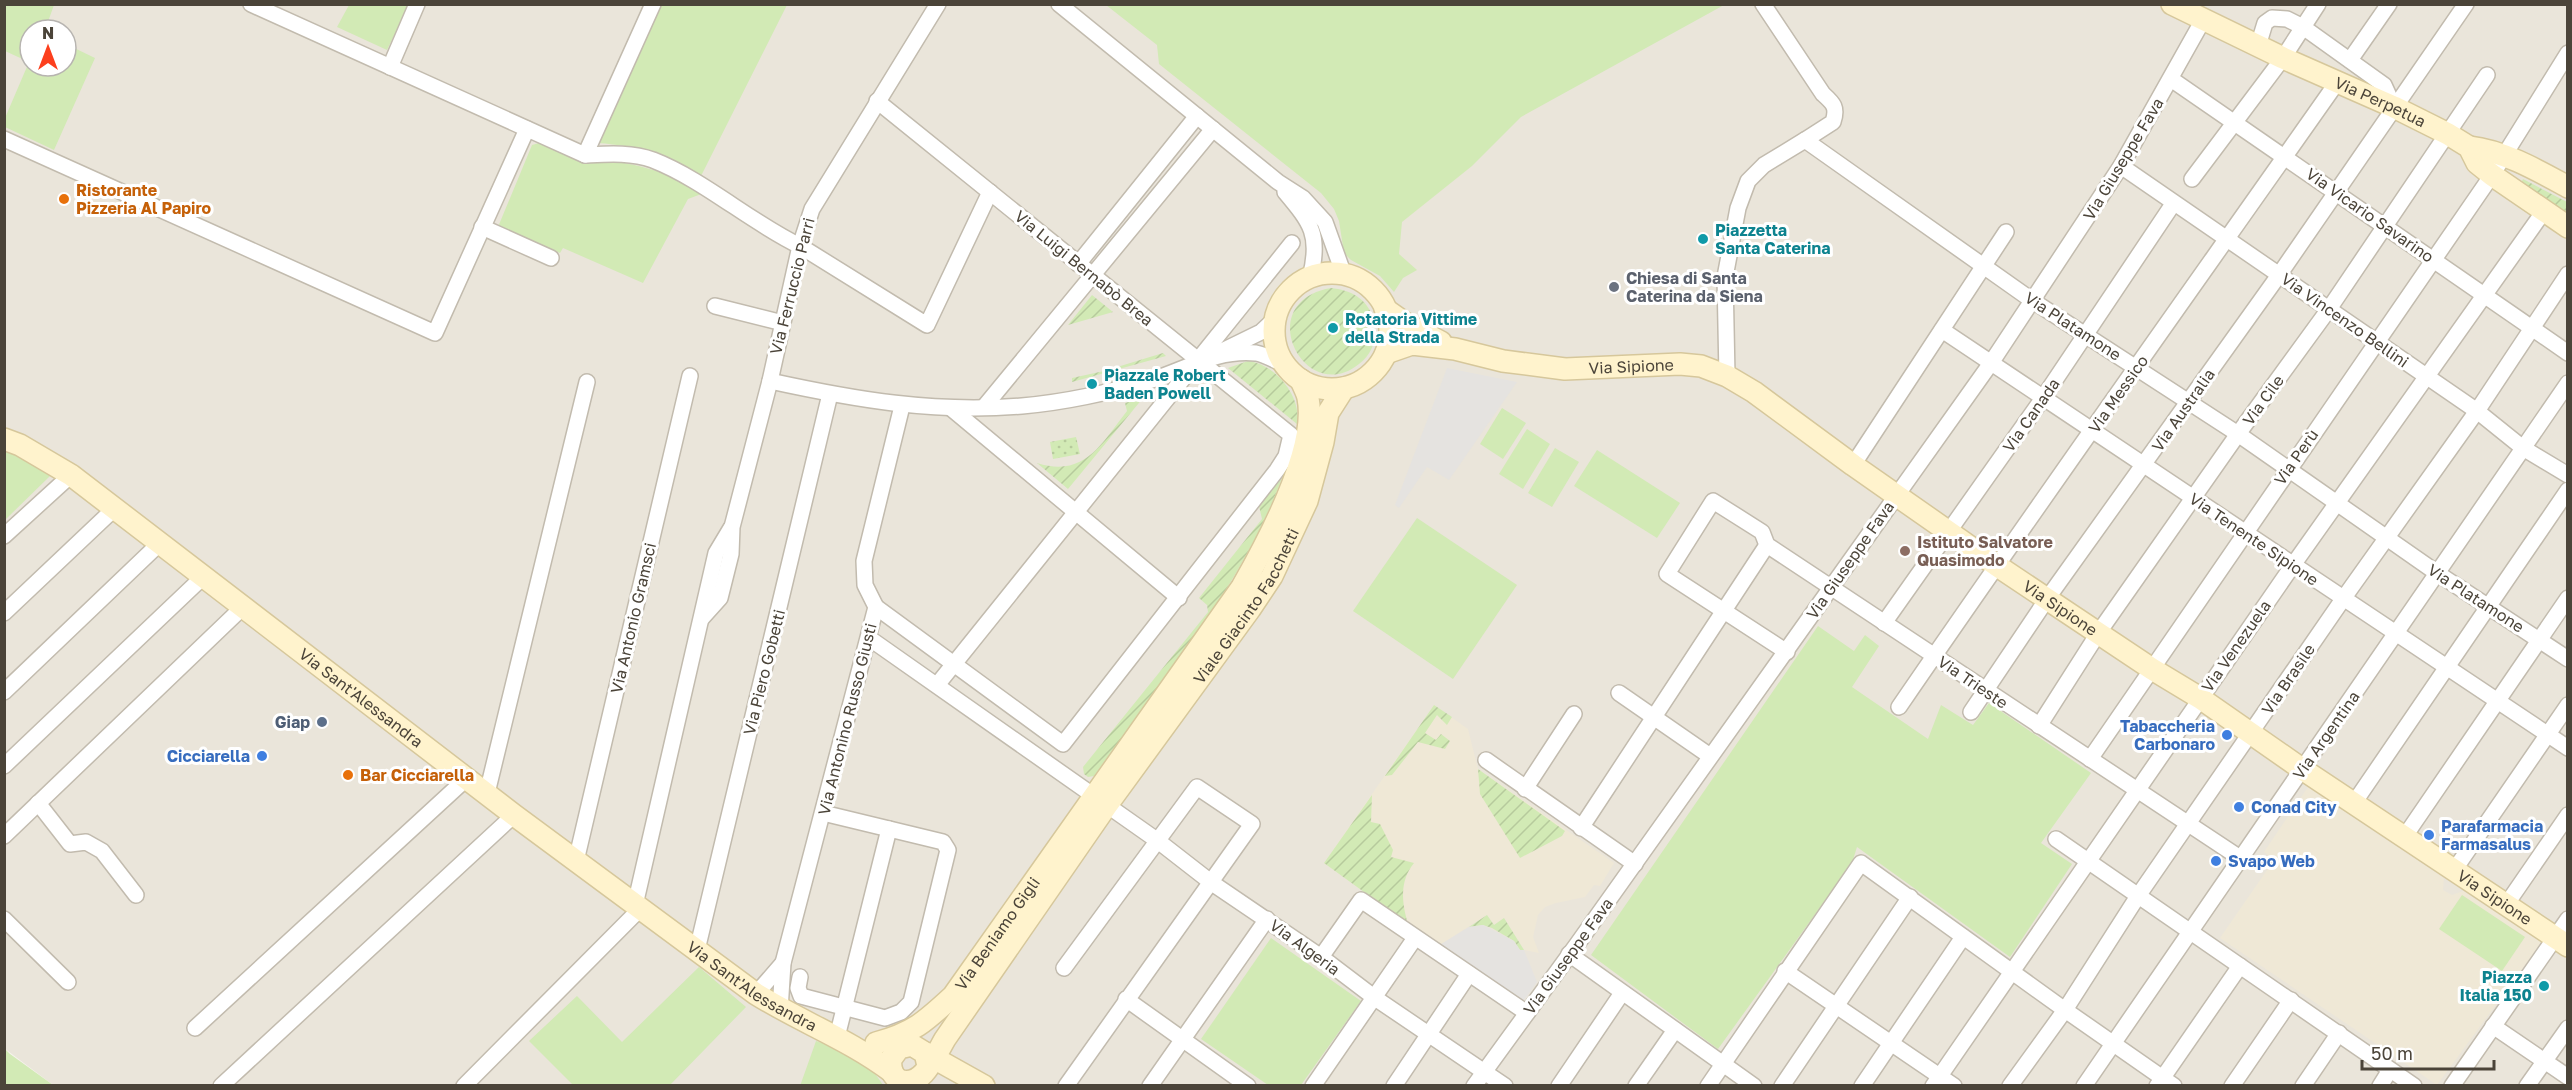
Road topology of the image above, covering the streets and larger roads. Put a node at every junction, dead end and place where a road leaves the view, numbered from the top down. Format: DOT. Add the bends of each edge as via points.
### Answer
graph roads {
  1 [pos="417,4"];
  2 [pos="653,4"];
  3 [pos="938,4"];
  4 [pos="1059,4"];
  5 [pos="1763,4"];
  6 [pos="2172,4"];
  7 [pos="2318,4"];
  8 [pos="2389,4"];
  9 [pos="2466,4"];
  10 [pos="252,5"];
  11 [pos="2203,20"];
  12 [pos="2303,27"];
  13 [pos="2258,46"];
  14 [pos="2568,53"];
  15 [pos="2283,58"];
  16 [pos="2350,60"];
  17 [pos="390,67"];
  18 [pos="2487,75"];
  19 [pos="2171,79"];
  20 [pos="2338,81"];
  21 [pos="877,101"];
  22 [pos="2394,107"];
  23 [pos="1197,116"];
  24 [pos="2235,122"];
  25 [pos="527,129"];
  26 [pos="1213,129"];
  27 [pos="2448,134"];
  28 [pos="4,139"];
  29 [pos="1805,140"];
  30 [pos="2469,147"];
  31 [pos="585,155"];
  32 [pos="2285,156"];
  33 [pos="2504,156"];
  34 [pos="2121,166"];
  35 [pos="2492,175"];
  36 [pos="2192,179"];
  37 [pos="1278,182"];
  38 [pos="2568,187"];
  39 [pos="990,192"];
  40 [pos="2336,192"];
  41 [pos="2174,204"];
  42 [pos="2544,211"];
  43 [pos="2386,226"];
  44 [pos="482,227"];
  45 [pos="2568,227"];
  46 [pos="2006,232"];
  47 [pos="2228,239"];
  48 [pos="1292,243"];
  49 [pos="800,246"];
  50 [pos="551,258"];
  51 [pos="2434,259"];
  52 [pos="1078,264"];
  53 [pos="1984,267"];
  54 [pos="1344,274"];
  55 [pos="2279,274"];
  56 [pos="2568,274"];
  57 [pos="1093,275"];
  58 [pos="1310,278"];
  59 [pos="2485,296"];
  60 [pos="2033,301"];
  61 [pos="715,306"];
  62 [pos="1385,309"];
  63 [pos="2329,309"];
  64 [pos="1276,318"];
  65 [pos="783,323"];
  66 [pos="2531,328"];
  67 [pos="1942,330"];
  68 [pos="2086,334"];
  69 [pos="2378,343"];
  70 [pos="1455,349"];
  71 [pos="1386,353"];
  72 [pos="2568,353"];
  73 [pos="1203,360"];
  74 [pos="1991,363"];
  75 [pos="1285,365"];
  76 [pos="2136,368"];
  77 [pos="690,376"];
  78 [pos="1727,376"];
  79 [pos="2427,377"];
  80 [pos="1301,380"];
  81 [pos="770,381"];
  82 [pos="586,382"];
  83 [pos="2568,383"];
  84 [pos="1344,388"];
  85 [pos="830,394"];
  86 [pos="2043,398"];
  87 [pos="2188,402"];
  88 [pos="902,406"];
  89 [pos="984,407"];
  90 [pos="952,409"];
  91 [pos="2477,411"];
  92 [pos="2093,430"];
  93 [pos="2238,434"];
  94 [pos="4,438"];
  95 [pos="2523,448"];
  96 [pos="1853,465"];
  97 [pos="2145,465"];
  98 [pos="2287,470"];
  99 [pos="71,475"];
  100 [pos="2568,475"];
  101 [pos="2568,490"];
  102 [pos="1896,495"];
  103 [pos="2193,498"];
  104 [pos="2338,504"];
  105 [pos="114,509"];
  106 [pos="1076,511"];
  107 [pos="1949,531"];
  108 [pos="2245,531"];
  109 [pos="4,536"];
  110 [pos="2386,538"];
  111 [pos="160,543"];
  112 [pos="1767,545"];
  113 [pos="1996,565"];
  114 [pos="2293,565"];
  115 [pos="2438,573"];
  116 [pos="204,576"];
  117 [pos="1831,586"];
  118 [pos="1179,598"];
  119 [pos="2343,598"];
  120 [pos="2568,598"];
  121 [pos="2048,599"];
  122 [pos="2487,604"];
  123 [pos="243,607"];
  124 [pos="876,607"];
  125 [pos="1725,611"];
  126 [pos="4,613"];
  127 [pos="1884,623"];
  128 [pos="2099,632"];
  129 [pos="2396,633"];
  130 [pos="869,638"];
  131 [pos="2539,639"];
  132 [pos="1786,652"];
  133 [pos="1934,656"];
  134 [pos="2568,659"];
  135 [pos="952,664"];
  136 [pos="2447,666"];
  137 [pos="2152,669"];
  138 [pos="937,685"];
  139 [pos="1986,690"];
  140 [pos="4,692"];
  141 [pos="1619,693"];
  142 [pos="2200,698"];
  143 [pos="2498,701"];
  144 [pos="2568,705"];
  145 [pos="1899,707"];
  146 [pos="1971,712"];
  147 [pos="1574,714"];
  148 [pos="1654,717"];
  149 [pos="2039,726"];
  150 [pos="2252,733"];
  151 [pos="2547,734"];
  152 [pos="2568,748"];
  153 [pos="1710,756"];
  154 [pos="2090,759"];
  155 [pos="1486,760"];
  156 [pos="4,766"];
  157 [pos="2302,769"];
  158 [pos="467,778"];
  159 [pos="1525,789"];
  160 [pos="2138,791"];
  161 [pos="487,793"];
  162 [pos="1100,800"];
  163 [pos="38,803"];
  164 [pos="2354,803"];
  165 [pos="823,813"];
  166 [pos="514,815"];
  167 [pos="2568,815"];
  168 [pos="2188,824"];
  169 [pos="1581,828"];
  170 [pos="889,829"];
  171 [pos="4,836"];
  172 [pos="2404,836"];
  173 [pos="2056,839"];
  174 [pos="1158,841"];
  175 [pos="2240,858"];
  176 [pos="576,861"];
  177 [pos="2088,862"];
  178 [pos="1635,864"];
  179 [pos="2455,869"];
  180 [pos="1212,883"];
  181 [pos="136,895"];
  182 [pos="2138,896"];
  183 [pos="1910,897"];
  184 [pos="2506,905"];
  185 [pos="637,907"];
  186 [pos="4,919"];
  187 [pos="1267,919"];
  188 [pos="2568,919"];
  189 [pos="2190,931"];
  190 [pos="1963,937"];
  191 [pos="1415,938"];
  192 [pos="2561,942"];
  193 [pos="697,950"];
  194 [pos="1569,954"];
  195 [pos="1321,957"];
  196 [pos="783,963"];
  197 [pos="2240,966"];
  198 [pos="1064,968"];
  199 [pos="1785,970"];
  200 [pos="2012,972"];
  201 [pos="1469,974"];
  202 [pos="800,977"];
  203 [pos="68,982"];
  204 [pos="1622,993"];
  205 [pos="756,994"];
  206 [pos="953,996"];
  207 [pos="1375,998"];
  208 [pos="1126,999"];
  209 [pos="2291,1000"];
  210 [pos="1836,1006"];
  211 [pos="844,1007"];
  212 [pos="780,1010"];
  213 [pos="2065,1010"];
  214 [pos="1527,1013"];
  215 [pos="2493,1026"];
  216 [pos="195,1028"];
  217 [pos="2568,1028"];
  218 [pos="1675,1030"];
  219 [pos="2339,1033"];
  220 [pos="1429,1034"];
  221 [pos="837,1037"];
  222 [pos="945,1039"];
  223 [pos="1183,1039"];
  224 [pos="876,1043"];
  225 [pos="1890,1044"];
  226 [pos="2114,1044"];
  227 [pos="921,1059"];
  228 [pos="2544,1061"];
  229 [pos="1723,1065"];
  230 [pos="1484,1070"];
  231 [pos="2390,1070"];
  232 [pos="892,1072"];
  233 [pos="955,1072"];
  234 [pos="2568,1077"];
  235 [pos="1936,1080"];
  236 [pos="1239,1083"];
  237 [pos="2164,1083"];
  238 [pos="980,1085"];
  239 [pos="221,1086"];
  240 [pos="464,1086"];
  241 [pos="1066,1086"];
  242 [pos="1150,1086"];
  243 [pos="1313,1086"];
  244 [pos="1394,1086"];
  245 [pos="1474,1086"];
  246 [pos="1505,1086"];
  247 [pos="1559,1086"];
  248 [pos="1636,1086"];
  249 [pos="1708,1086"];
  250 [pos="1754,1086"];
  251 [pos="1782,1086"];
  252 [pos="1862,1086"];
  253 [pos="1954,1086"];
  254 [pos="2010,1086"];
  255 [pos="2084,1086"];
  256 [pos="2232,1086"];
  257 [pos="2303,1086"];
  258 [pos="2380,1086"];
  259 [pos="2414,1086"];
  260 [pos="2452,1086"];
  261 [pos="2527,1086"];
  1 -- 17 [label="street"];
  2 -- 31 [label="street"];
  3 -- 21 [label="street, Via Ferruccio Parri"];
  4 -- 23 [label="street"];
  5 -- 29 [label="street" via="1822,94 1834,104 1833,122"];
  6 -- 11 [label="street, Via Perpetua"];
  7 -- 12 [label="street"];
  8 -- 16 [label="street"];
  9 -- 22 [label="street, Via Australia"];
  10 -- 17 [label="street"];
  11 -- 13 [label="street, Via Perpetua"];
  11 -- 19 [label="street, Via Giuseppe Fava"];
  12 -- 13 [label="street" via="2287,19 2272,18 2265,23"];
  12 -- 15 [label="street"];
  12 -- 16 [label="street"];
  13 -- 15 [label="street, Via Perpetua"];
  14 -- 33 [label="street, Via Perù"];
  15 -- 20 [label="street, Via Perpetua"];
  15 -- 24 [label="street"];
  16 -- 22 [label="street" via="2384,85"];
  17 -- 25 [label="street"];
  18 -- 27 [label="street, Via Cile"];
  19 -- 24 [label="street, Via Vicario Savarino"];
  19 -- 34 [label="street, Via Giuseppe Fava"];
  20 -- 22 [label="street, Via Perpetua"];
  20 -- 32 [label="street, Via Messico"];
  21 -- 39 [label="street, Via Luigi Bernabò Brea"];
  21 -- 49 [label="street, Via Ferruccio Parri" via="812,209"];
  22 -- 27 [label="street, Via Perpetua"];
  22 -- 40 [label="street, Via Australia"];
  23 -- 26 [label="street"];
  23 -- 52 [label="street"];
  24 -- 32 [label="street, Via Vicario Savarino"];
  24 -- 36 [label="street"];
  25 -- 31 [label="street"];
  25 -- 44 [label="street"];
  26 -- 37 [label="street"];
  26 -- 57 [label="street"];
  27 -- 30 [label="street, Via Perpetua"];
  27 -- 43 [label="street, Via Cile"];
  28 -- 44 [label="street" via="435,333"];
  29 -- 53 [label="street, Via Platamone"];
  29 -- 78 [label="street" via="1764,165 1748,181 1738,208 1725,277"];
  30 -- 33 [label="street" via="2485,148"];
  30 -- 35 [label="street, Via Perpetua" via="2478,163"];
  31 -- 49 [label="street" via="628,155 653,160"];
  32 -- 40 [label="street, Via Vicario Savarino"];
  32 -- 47 [label="street, Via Messico"];
  33 -- 35 [label="street, Via Perù"];
  33 -- 38 [label="street"];
  34 -- 41 [label="street, Via Vincenzo Bellini"];
  34 -- 60 [label="street, Via Giuseppe Fava"];
  35 -- 42 [label="street, Via Perpetua"];
  35 -- 51 [label="street, Via Perù"];
  37 -- 54 [label="street" via="1303,198 1325,222"];
  37 -- 58 [label="street" via="1307,218 1312,231 1314,261"];
  39 -- 49 [label="street" via="927,325"];
  39 -- 52 [label="street, Via Luigi Bernabò Brea"];
  40 -- 43 [label="street, Via Vicario Savarino"];
  40 -- 55 [label="street, Via Australia"];
  41 -- 47 [label="street, Via Vincenzo Bellini"];
  41 -- 68 [label="street, Via Canada"];
  42 -- 45 [label="street, Via Perpetua"];
  42 -- 59 [label="street, Via Venezuela"];
  43 -- 51 [label="street, Via Vicario Savarino"];
  43 -- 63 [label="street, Via Cile"];
  44 -- 50 [label="street"];
  46 -- 53 [label="street"];
  47 -- 55 [label="street, Via Vincenzo Bellini"];
  47 -- 76 [label="street, Via Messico"];
  48 -- 73 [label="street"];
  49 -- 65 [label="street, Via Ferruccio Parri"];
  51 -- 59 [label="street, Via Vicario Savarino"];
  51 -- 69 [label="street, Via Perù"];
  52 -- 57 [label="street, Via Luigi Bernabò Brea"];
  53 -- 60 [label="street, Via Platamone"];
  53 -- 67 [label="street"];
  54 -- 58 [label="street"];
  54 -- 62 [label="street" via="1369,287"];
  55 -- 63 [label="street, Via Vincenzo Bellini"];
  55 -- 87 [label="street, Via Australia"];
  56 -- 66 [label="street, Via Brasile"];
  57 -- 73 [label="street, Via Luigi Bernabò Brea"];
  57 -- 89 [label="street"];
  58 -- 64 [label="street" via="1288,293"];
  59 -- 66 [label="street, Via Vicario Savarino"];
  59 -- 79 [label="street, Via Venezuela"];
  60 -- 68 [label="street, Via Platamone"];
  60 -- 74 [label="street, Via Giuseppe Fava"];
  61 -- 65 [label="street"];
  62 -- 70 [label="street"];
  62 -- 71 [label="street" via="1390,338"];
  63 -- 69 [label="street, Via Vincenzo Bellini"];
  63 -- 93 [label="street, Via Cile"];
  64 -- 73 [label="street" via="1261,332"];
  64 -- 75 [label="street" via="1275,342"];
  65 -- 81 [label="street, Via Ferruccio Parri"];
  66 -- 72 [label="street, Via Vicario Savarino"];
  66 -- 91 [label="street, Via Brasile"];
  67 -- 74 [label="street, Via Tenente Sipione"];
  67 -- 96 [label="street"];
  68 -- 76 [label="street, Via Platamone"];
  68 -- 86 [label="street, Via Canada"];
  69 -- 79 [label="street, Via Vincenzo Bellini"];
  69 -- 98 [label="street, Via Perù"];
  70 -- 71 [label="street" via="1412,344"];
  70 -- 78 [label="street, Via Sipione" via="1503,362 1565,369 1680,364 1701,366"];
  71 -- 84 [label="street" via="1362,381"];
  73 -- 75 [label="street" via="1256,354"];
  73 -- 89 [label="street" via="1157,378 1069,400"];
  73 -- 106 [label="street"];
  73 -- 118 [label="street, Via Luigi Bernabò Brea" via="1290,435 1286,456 1278,470"];
  74 -- 86 [label="street, Via Tenente Sipione"];
  74 -- 102 [label="street, Via Giuseppe Fava"];
  75 -- 80 [label="street"];
  76 -- 87 [label="street, Via Platamone"];
  76 -- 92 [label="street, Via Messico"];
  77 -- 176 [label="street, Via Antonio Gramsci"];
  78 -- 96 [label="street, Via Sipione"];
  79 -- 91 [label="street, Via Vincenzo Bellini"];
  79 -- 104 [label="street, Via Venezuela"];
  80 -- 84 [label="street" via="1315,387"];
  80 -- 162 [label="street, Viale Giacinto Facchetti" via="1308,396 1309,413 1303,448 1269,541"];
  81 -- 85 [label="street"];
  81 -- 185 [label="street, Via Ferruccio Parri" via="732,527 720,598 702,618"];
  82 -- 161 [label="street"];
  83 -- 95 [label="street, Via Argentina"];
  84 -- 162 [label="street, Viale Giacinto Facchetti" via="1328,413 1307,501 1272,576"];
  85 -- 88 [label="street"];
  85 -- 193 [label="street, Via Piero Gobetti"];
  86 -- 92 [label="street, Via Tenente Sipione"];
  86 -- 107 [label="street, Via Canada"];
  87 -- 93 [label="street, Via Platamone"];
  87 -- 97 [label="street, Via Australia"];
  88 -- 90 [label="street"];
  88 -- 124 [label="street, Via Antonino Russo Giusti" via="864,561 866,585"];
  89 -- 90 [label="street"];
  90 -- 106 [label="street"];
  91 -- 95 [label="street, Via Vincenzo Bellini"];
  91 -- 110 [label="street, Via Brasile"];
  92 -- 97 [label="street, Via Tenente Sipione"];
  92 -- 113 [label="street, Via Messico"];
  93 -- 98 [label="street, Via Platamone"];
  93 -- 103 [label="street, Via Cile"];
  94 -- 99 [label="street, Via Sant'Alessandra"];
  95 -- 100 [label="street, Via Vincenzo Bellini"];
  95 -- 115 [label="street, Via Argentina"];
  96 -- 102 [label="street, Via Sipione"];
  97 -- 103 [label="street, Via Tenente Sipione"];
  97 -- 121 [label="street, Via Australia"];
  98 -- 104 [label="street, Via Platamone"];
  98 -- 108 [label="street, Via Perù"];
  99 -- 105 [label="street, Via Sant'Alessandra"];
  99 -- 109 [label="street"];
  101 -- 122 [label="street"];
  102 -- 107 [label="street, Via Sipione"];
  102 -- 117 [label="street, Via Giuseppe Fava"];
  103 -- 108 [label="street, Via Tenente Sipione"];
  103 -- 128 [label="street, Via Cile"];
  104 -- 110 [label="street, Via Platamone"];
  104 -- 114 [label="street, Via Venezuela"];
  105 -- 111 [label="street, Via Sant'Alessandra"];
  105 -- 126 [label="street"];
  106 -- 118 [label="street"];
  106 -- 135 [label="street"];
  107 -- 113 [label="street, Via Sipione"];
  107 -- 127 [label="street, Via Canada"];
  108 -- 114 [label="street, Via Tenente Sipione"];
  108 -- 137 [label="street, Via Perù"];
  110 -- 115 [label="street, Via Platamone"];
  110 -- 119 [label="street, Via Brasile"];
  111 -- 116 [label="street, Via Sant'Alessandra"];
  111 -- 140 [label="street"];
  112 -- 117 [label="street, Via Trieste"];
  112 -- 125 [label="street"];
  112 -- 125 [label="street, Via Trieste" via="1762,532 1713,501 1667,574"];
  113 -- 121 [label="street, Via Sipione"];
  113 -- 133 [label="street, Via Messico"];
  114 -- 119 [label="street, Via Tenente Sipione"];
  114 -- 142 [label="street, Via Venezuela"];
  115 -- 122 [label="street, Via Platamone"];
  115 -- 129 [label="street, Via Argentina"];
  116 -- 123 [label="street, Via Sant'Alessandra"];
  116 -- 156 [label="street"];
  117 -- 127 [label="street, Via Trieste"];
  117 -- 132 [label="street, Via Giuseppe Fava"];
  118 -- 135 [label="street" via="1063,744"];
  119 -- 129 [label="street, Via Tenente Sipione"];
  119 -- 150 [label="street, Via Brasile"];
  120 -- 131 [label="street"];
  121 -- 128 [label="street, Via Sipione"];
  121 -- 139 [label="street, Via Australia"];
  122 -- 131 [label="street, Via Platamone"];
  122 -- 136 [label="street"];
  123 -- 158 [label="street, Via Sant'Alessandra"];
  123 -- 163 [label="street"];
  124 -- 130 [label="street, Via Antonino Russo Giusti"];
  124 -- 135 [label="street"];
  125 -- 132 [label="street"];
  125 -- 148 [label="street"];
  127 -- 133 [label="street, Via Trieste"];
  128 -- 137 [label="street, Via Sipione"];
  128 -- 149 [label="street, Via Cile"];
  129 -- 136 [label="street, Via Tenente Sipione"];
  129 -- 157 [label="street, Via Argentina"];
  130 -- 138 [label="street, Via Algeria"];
  130 -- 165 [label="street, Via Antonino Russo Giusti"];
  131 -- 134 [label="street, Via Platamone"];
  131 -- 143 [label="street"];
  132 -- 153 [label="street, Via Giuseppe Fava"];
  133 -- 139 [label="street, Via Trieste"];
  133 -- 145 [label="street, Via Messico"];
  135 -- 138 [label="street"];
  136 -- 143 [label="street, Via Tenente Sipione"];
  136 -- 164 [label="street"];
  137 -- 142 [label="street, Via Sipione"];
  137 -- 154 [label="street, Via Perù"];
  138 -- 162 [label="street, Via Algeria"];
  139 -- 146 [label="street, Via Australia"];
  139 -- 149 [label="street, Via Trieste"];
  141 -- 148 [label="street"];
  142 -- 150 [label="street, Via Sipione"];
  142 -- 160 [label="street, Via Venezuela"];
  143 -- 151 [label="street, Via Tenente Sipione"];
  143 -- 172 [label="street"];
  144 -- 151 [label="street"];
  147 -- 159 [label="street"];
  148 -- 153 [label="street"];
  148 -- 169 [label="street"];
  149 -- 154 [label="street, Via Trieste"];
  150 -- 157 [label="street, Via Sipione"];
  150 -- 168 [label="street, Via Brasile"];
  151 -- 152 [label="street, Via Tenente Sipione"];
  151 -- 179 [label="street"];
  153 -- 178 [label="street, Via Giuseppe Fava"];
  154 -- 160 [label="street, Via Trieste"];
  155 -- 159 [label="street"];
  157 -- 164 [label="street, Via Sipione"];
  157 -- 175 [label="street, Via Argentina"];
  158 -- 161 [label="street, Via Sant'Alessandra"];
  158 -- 216 [label="street"];
  159 -- 169 [label="street"];
  160 -- 168 [label="street, Via Trieste"];
  160 -- 177 [label="street, Via Venezuela"];
  161 -- 166 [label="street, Via Sant'Alessandra"];
  162 -- 174 [label="street, Via Algeria"];
  162 -- 206 [label="street, Via Beniamo Gigli"];
  162 -- 222 [label="street, Via Beniamo Gigli"];
  163 -- 171 [label="street"];
  163 -- 181 [label="street" via="70,844 86,842 102,851"];
  164 -- 172 [label="street, Via Sipione"];
  165 -- 170 [label="street"];
  165 -- 196 [label="street, Via Antonino Russo Giusti"];
  166 -- 176 [label="street, Via Sant'Alessandra"];
  166 -- 239 [label="street"];
  167 -- 184 [label="street"];
  168 -- 175 [label="street, Via Trieste"];
  168 -- 182 [label="street, Via Brasile"];
  169 -- 178 [label="street"];
  170 -- 211 [label="street"];
  170 -- 211 [label="street" via="943,842 948,850 911,1002 901,1012 885,1018"];
  172 -- 179 [label="street, Via Sipione"];
  173 -- 177 [label="street"];
  174 -- 180 [label="street, Via Algeria"];
  174 -- 180 [label="street" via="1197,787 1252,824"];
  174 -- 198 [label="street"];
  175 -- 189 [label="street, Via Argentina"];
  176 -- 185 [label="street, Via Sant'Alessandra"];
  177 -- 182 [label="street"];
  177 -- 200 [label="street, Via Venezuela"];
  178 -- 194 [label="street, Via Giuseppe Fava"];
  179 -- 184 [label="street, Via Sipione"];
  180 -- 187 [label="street, Via Algeria"];
  180 -- 208 [label="street"];
  182 -- 189 [label="street"];
  182 -- 213 [label="street, Via Brasile"];
  183 -- 190 [label="street"];
  183 -- 199 [label="street" via="1861,863"];
  183 -- 210 [label="street"];
  184 -- 192 [label="street, Via Sipione"];
  185 -- 193 [label="street, Via Sant'Alessandra"];
  185 -- 240 [label="street"];
  186 -- 203 [label="street"];
  187 -- 195 [label="street, Via Algeria"];
  187 -- 223 [label="street"];
  188 -- 192 [label="street"];
  189 -- 197 [label="street"];
  189 -- 226 [label="street, Via Argentina"];
  190 -- 200 [label="street"];
  190 -- 225 [label="street"];
  191 -- 195 [label="street" via="1361,900"];
  191 -- 201 [label="street"];
  191 -- 207 [label="street"];
  192 -- 215 [label="street"];
  193 -- 205 [label="street, Via Sant'Alessandra"];
  194 -- 204 [label="street"];
  194 -- 214 [label="street, Via Giuseppe Fava"];
  195 -- 207 [label="street, Via Algeria"];
  196 -- 205 [label="street"];
  196 -- 212 [label="street"];
  197 -- 209 [label="street"];
  197 -- 237 [label="street"];
  199 -- 210 [label="street"];
  199 -- 229 [label="street"];
  200 -- 213 [label="street"];
  200 -- 235 [label="street, Via Venezuela"];
  201 -- 214 [label="street"];
  201 -- 220 [label="street"];
  202 -- 211 [label="street" via="801,996"];
  204 -- 218 [label="street"];
  204 -- 247 [label="street"];
  205 -- 212 [label="street, Via Sant'Alessandra"];
  206 -- 224 [label="street, Via Beniamo Gigli" via="917,1028"];
  206 -- 227 [label="street"];
  207 -- 220 [label="street, Via Algeria"];
  207 -- 243 [label="street"];
  208 -- 223 [label="street"];
  208 -- 241 [label="street"];
  209 -- 219 [label="street"];
  209 -- 256 [label="street"];
  210 -- 225 [label="street"];
  210 -- 251 [label="street"];
  211 -- 221 [label="street"];
  212 -- 221 [label="street, Via Sant'Alessandra"];
  213 -- 226 [label="street"];
  213 -- 254 [label="street, Via Brasile"];
  214 -- 230 [label="street, Via Giuseppe Fava"];
  215 -- 228 [label="street"];
  215 -- 260 [label="street"];
  217 -- 228 [label="street"];
  218 -- 229 [label="street"];
  218 -- 248 [label="street"];
  219 -- 231 [label="street"];
  219 -- 257 [label="street"];
  220 -- 230 [label="street, Via Algeria"];
  220 -- 244 [label="street"];
  221 -- 224 [label="street"];
  221 -- 232 [label="street"];
  222 -- 227 [label="street, Via Beniamo Gigli"];
  222 -- 233 [label="street" via="947,1062"];
  223 -- 236 [label="street"];
  223 -- 242 [label="street"];
  224 -- 227 [label="street"];
  225 -- 235 [label="street"];
  225 -- 252 [label="street"];
  226 -- 237 [label="street"];
  226 -- 255 [label="street, Via Argentina"];
  227 -- 232 [label="street" via="900,1081"];
  227 -- 232 [label="street" via="899,1048 891,1059"];
  227 -- 233 [label="street"];
  227 -- 238 [label="street" via="947,1080"];
  228 -- 234 [label="street"];
  228 -- 261 [label="street"];
  229 -- 249 [label="street"];
  229 -- 250 [label="street"];
  230 -- 245 [label="street, Via Giuseppe Fava"];
  230 -- 246 [label="street, Via Algeria"];
  231 -- 258 [label="street"];
  231 -- 259 [label="street"];
  233 -- 238 [label="street"];
  235 -- 253 [label="street"];
}
